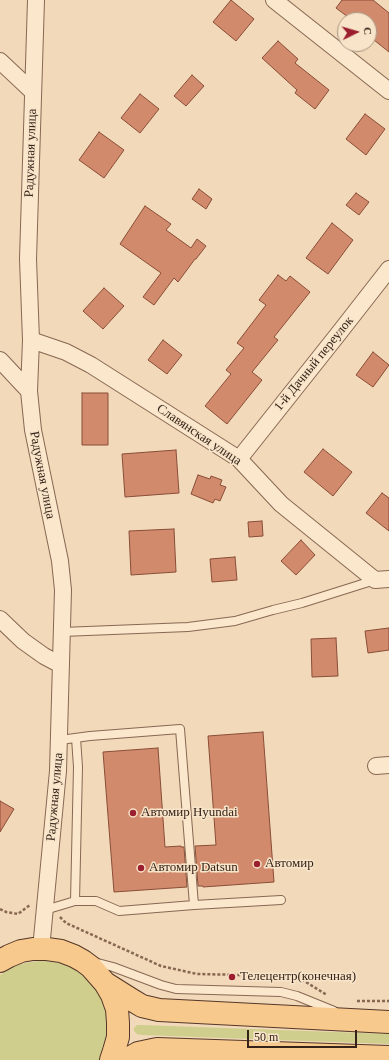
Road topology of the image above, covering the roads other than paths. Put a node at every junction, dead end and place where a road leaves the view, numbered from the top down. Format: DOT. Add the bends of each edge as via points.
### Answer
graph roads {
  1 [pos="36,0"];
  2 [pos="274,0"];
  3 [pos="0,61"];
  4 [pos="389,91"];
  5 [pos="33,92"];
  6 [pos="389,269"];
  7 [pos="30,340"];
  8 [pos="0,360"];
  9 [pos="29,391"];
  10 [pos="239,459"];
  11 [pos="382,580"];
  12 [pos="0,619"];
  13 [pos="62,632"];
  14 [pos="61,665"];
  15 [pos="76,738"];
  16 [pos="60,740"];
  17 [pos="281,900"];
  18 [pos="75,901"];
  19 [pos="194,905"];
  20 [pos="47,906"];
  21 [pos="21,950"];
  22 [pos="74,956"];
  23 [pos="0,961"];
  24 [pos="106,983"];
  25 [pos="354,1010"];
  26 [pos="387,1021"];
  27 [pos="249,1056"];
  28 [pos="389,1057"];
  29 [pos="110,1060"];
  30 [pos="126,1060"];
  1 -- 5 [label="street, Радужная улица"];
  2 -- 4 [label="street"];
  3 -- 5 [label="street"];
  5 -- 7 [label="street, Радужная улица" via="28,259"];
  6 -- 10 [label="street, 1-й Дачный переулок"];
  7 -- 9 [label="street, Радужная улица"];
  7 -- 10 [label="street, Славянская улица" via="66,352 91,365"];
  8 -- 9 [label="street"];
  9 -- 13 [label="street, Радужная улица" via="33,430 60,561 63,590"];
  10 -- 11 [label="street, Славянская улица" via="282,504"];
  11 -- 13 [label="lane" via="235,621 188,627"];
  12 -- 14 [label="street" via="23,641"];
  13 -- 14 [label="street, Радужная улица"];
  14 -- 16 [label="street, Радужная улица"];
  15 -- 16 [label="lane"];
  15 -- 18 [label="lane" via="78,767"];
  15 -- 19 [label="lane" via="180,729"];
  16 -- 20 [label="street, Радужная улица"];
  17 -- 19 [label="lane"];
  18 -- 19 [label="lane" via="96,901 119,910"];
  18 -- 20 [label="lane"];
  20 -- 21 [label="street, Радужная улица"];
  21 -- 22 [label="main road" via="47,949"];
  21 -- 23 [label="main road"];
  22 -- 24 [label="main road" via="91,967"];
  22 -- 25 [label="lane" via="176,989 281,992"];
  24 -- 25 [label="main road" via="142,1006 159,1010"];
  24 -- 29 [label="main road" via="117,1009 118,1023 118,1037"];
  25 -- 26 [label="main road"];
  27 -- 28 [label="main road"];
  27 -- 30 [label="main road" via="157,1049"];
}
